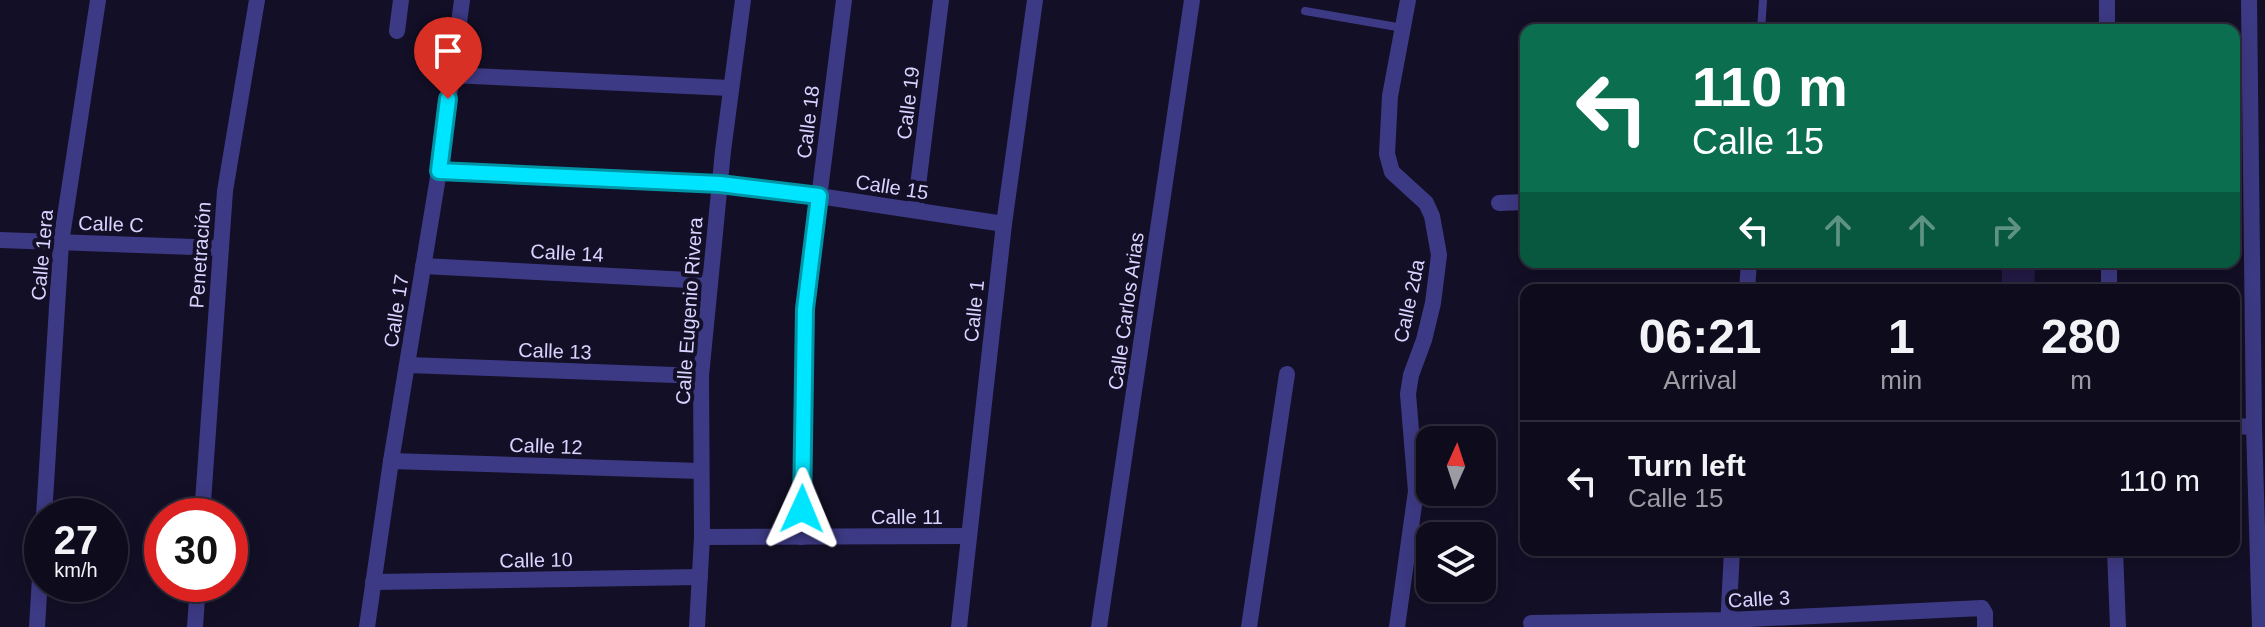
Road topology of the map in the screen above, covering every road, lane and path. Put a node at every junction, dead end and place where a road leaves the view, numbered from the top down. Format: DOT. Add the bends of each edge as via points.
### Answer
graph roads {
  1 [pos="98,0"];
  2 [pos="257,0"];
  3 [pos="401,0"];
  4 [pos="462,0"];
  5 [pos="743,0"];
  6 [pos="844,0"];
  7 [pos="941,0"];
  8 [pos="1035,0"];
  9 [pos="1192,0"];
  10 [pos="1408,0"];
  11 [pos="1763,0"];
  12 [pos="2107,0"];
  13 [pos="2249,0"];
  14 [pos="1305,11"];
  15 [pos="1761,24"];
  16 [pos="2107,24"];
  17 [pos="1403,28"];
  18 [pos="397,31"];
  19 [pos="452,75"];
  20 [pos="730,88"];
  21 [pos="439,171"];
  22 [pos="720,184"];
  23 [pos="819,196"];
  24 [pos="1520,202"];
  25 [pos="1499,203"];
  26 [pos="915,210"];
  27 [pos="1004,224"];
  28 [pos="0,240"];
  29 [pos="61,243"];
  30 [pos="221,248"];
  31 [pos="423,266"];
  32 [pos="708,281"];
  33 [pos="408,365"];
  34 [pos="1287,374"];
  35 [pos="701,376"];
  36 [pos="2240,426"];
  37 [pos="2254,427"];
  38 [pos="391,461"];
  39 [pos="700,471"];
  40 [pos="45,498"];
  41 [pos="203,498"];
  42 [pos="969,536"];
  43 [pos="702,537"];
  44 [pos="801,537"];
  45 [pos="1732,556"];
  46 [pos="2115,556"];
  47 [pos="700,577"];
  48 [pos="373,582"];
  49 [pos="39,602"];
  50 [pos="197,602"];
  51 [pos="1985,620"];
  52 [pos="1531,623"];
  53 [pos="1728,624"];
  54 [pos="37,627"];
  55 [pos="195,627"];
  56 [pos="367,627"];
  57 [pos="697,627"];
  58 [pos="959,627"];
  59 [pos="1099,627"];
  60 [pos="1249,627"];
  61 [pos="1397,627"];
  62 [pos="2118,627"];
  63 [pos="2260,627"];
  1 -- 29 [label="street, Calle 1era"];
  2 -- 30 [label="street, Penetración" via="225,191"];
  3 -- 18 [label="street"];
  4 -- 19 [label="street, Calle 17"];
  5 -- 20 [label="street, Calle Eugenio Rivera"];
  6 -- 23 [label="street, Calle 18"];
  7 -- 26 [label="street, Calle 19"];
  8 -- 27 [label="street, Calle 1"];
  9 -- 59 [label="street, Calle Carlos Arias"];
  10 -- 17 [label="street, Calle 2da"];
  11 -- 15 [label="lane"];
  12 -- 16 [label="street"];
  13 -- 37 [label="street"];
  14 -- 17 [label="lane"];
  17 -- 61 [label="street, Calle 2da" via="1390,96 1387,154 1392,172 1426,203 1439,255 1433,303 1408,394 1416,491"];
  19 -- 20 [label="street"];
  19 -- 21 [label="street, Calle 17"];
  20 -- 22 [label="street, Calle Eugenio Rivera"];
  21 -- 22 [label="street, Calle 15"];
  21 -- 31 [label="street, Calle 17"];
  22 -- 23 [label="street, Calle 15"];
  22 -- 32 [label="street, Calle Eugenio Rivera"];
  23 -- 26 [label="street, Calle 15"];
  23 -- 44 [label="street, Calle 18" via="805,309"];
  24 -- 25 [label="street"];
  26 -- 27 [label="street, Calle 15"];
  27 -- 42 [label="street, Calle 1"];
  28 -- 29 [label="street, Calle C"];
  29 -- 30 [label="street, Calle C"];
  29 -- 40 [label="street, Calle 1era"];
  30 -- 41 [label="street, Penetración"];
  31 -- 32 [label="street, Calle 14"];
  31 -- 33 [label="street, Calle 17"];
  32 -- 35 [label="street, Calle Eugenio Rivera"];
  33 -- 35 [label="street, Calle 13"];
  33 -- 38 [label="street, Calle 17"];
  34 -- 60 [label="street"];
  35 -- 39 [label="street, Calle Eugenio Rivera"];
  36 -- 37 [label="street"];
  37 -- 63 [label="street"];
  38 -- 39 [label="street, Calle 12"];
  38 -- 48 [label="street, Calle 17"];
  39 -- 43 [label="street, Calle Eugenio Rivera"];
  42 -- 44 [label="street, Calle 11"];
  42 -- 58 [label="street, Calle 1"];
  43 -- 44 [label="street, Calle 11"];
  43 -- 47 [label="street, Calle Eugenio Rivera"];
  45 -- 53 [label="street"];
  46 -- 62 [label="street"];
  47 -- 48 [label="street, Calle 10"];
  47 -- 57 [label="street, Calle Eugenio Rivera"];
  48 -- 56 [label="street, Calle 17"];
  49 -- 54 [label="street"];
  50 -- 55 [label="street"];
  51 -- 53 [label="street, Calle 3" via="1982,608"];
  52 -- 53 [label="street, Calle 3"];
}
